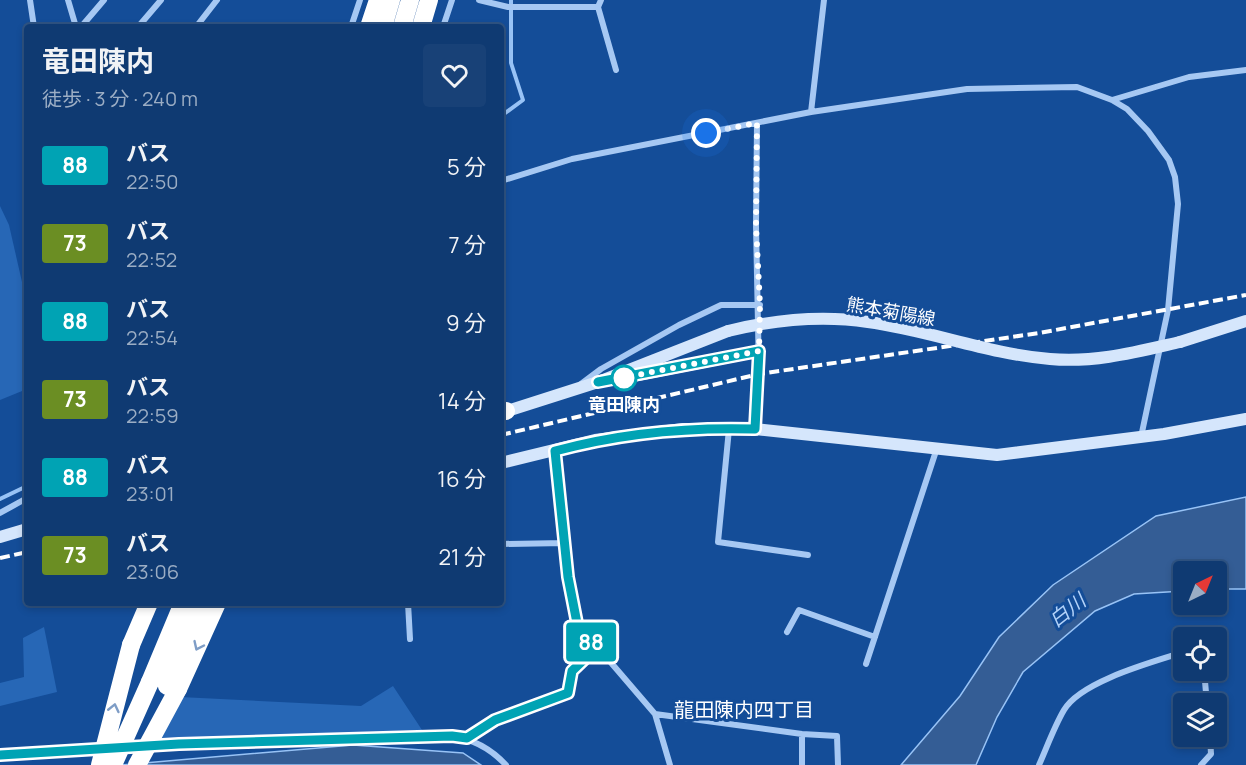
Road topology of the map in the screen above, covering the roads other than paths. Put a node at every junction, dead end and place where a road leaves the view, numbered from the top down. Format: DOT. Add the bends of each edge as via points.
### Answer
graph roads {
  1 [pos="30,0"];
  2 [pos="68,0"];
  3 [pos="104,0"];
  4 [pos="161,0"];
  5 [pos="217,0"];
  6 [pos="360,0"];
  7 [pos="378,0"];
  8 [pos="391,0"];
  9 [pos="410,0"];
  10 [pos="429,0"];
  11 [pos="452,0"];
  12 [pos="479,0"];
  13 [pos="824,0"];
  14 [pos="599,3"];
  15 [pos="34,24"];
  16 [pos="77,24"];
  17 [pos="81,24"];
  18 [pos="141,24"];
  19 [pos="198,24"];
  20 [pos="352,24"];
  21 [pos="370,24"];
  22 [pos="384,24"];
  23 [pos="403,24"];
  24 [pos="422,24"];
  25 [pos="444,24"];
  26 [pos="616,70"];
  27 [pos="1246,70"];
  28 [pos="1112,100"];
  29 [pos="811,112"];
  30 [pos="757,123"];
  31 [pos="504,180"];
  32 [pos="760,305"];
  33 [pos="1246,321"];
  34 [pos="759,351"];
  35 [pos="598,382"];
  36 [pos="573,390"];
  37 [pos="504,412"];
  38 [pos="1246,419"];
  39 [pos="729,429"];
  40 [pos="755,429"];
  41 [pos="1141,437"];
  42 [pos="555,451"];
  43 [pos="936,451"];
  44 [pos="504,462"];
  45 [pos="24,500"];
  46 [pos="0,513"];
  47 [pos="24,530"];
  48 [pos="0,537"];
  49 [pos="565,543"];
  50 [pos="504,544"];
  51 [pos="808,555"];
  52 [pos="148,606"];
  53 [pos="182,606"];
  54 [pos="199,606"];
  55 [pos="215,606"];
  56 [pos="408,606"];
  57 [pos="787,632"];
  58 [pos="875,637"];
  59 [pos="410,639"];
  60 [pos="596,648"];
  61 [pos="1173,655"];
  62 [pos="866,664"];
  63 [pos="165,686"];
  64 [pos="655,714"];
  65 [pos="802,734"];
  66 [pos="467,738"];
  67 [pos="1211,747"];
  68 [pos="0,755"];
  69 [pos="100,765"];
  70 [pos="113,765"];
  71 [pos="135,765"];
  72 [pos="506,765"];
  73 [pos="670,765"];
  74 [pos="802,765"];
  75 [pos="838,765"];
  76 [pos="1039,765"];
  77 [pos="1201,765"];
  1 -- 15 [label="street"];
  2 -- 16 [label="street"];
  3 -- 17 [label="street"];
  4 -- 18 [label="street"];
  5 -- 19 [label="street"];
  6 -- 20 [label="street"];
  7 -- 21 [label="highway"];
  8 -- 22 [label="highway"];
  9 -- 23 [label="highway"];
  10 -- 24 [label="highway"];
  11 -- 25 [label="street"];
  12 -- 14 [label="street" via="508,7"];
  13 -- 29 [label="street"];
  14 -- 26 [label="street"];
  27 -- 28 [label="street" via="1189,76"];
  28 -- 29 [label="street" via="1077,87 1013,87 966,89"];
  28 -- 41 [label="street" via="1148,131 1169,160 1178,204 1168,310"];
  29 -- 30 [label="street"];
  30 -- 31 [label="street" via="572,159"];
  30 -- 32 [label="street"];
  32 -- 34 [label="street"];
  32 -- 36 [label="street" via="721,305 601,369"];
  33 -- 35 [label="main road, 熊本菊陽線, bridge" via="1180,342 1092,360 1022,356 869,322 784,321 728,331"];
  34 -- 35 [label="main road"];
  34 -- 40 [label="street"];
  35 -- 36 [label="main road, 熊本菊陽線"];
  36 -- 37 [label="main road, 熊本菊陽線"];
  38 -- 41 [label="main road"];
  39 -- 40 [label="main road"];
  39 -- 42 [label="main road" via="682,429 595,440"];
  39 -- 51 [label="street" via="718,542"];
  40 -- 43 [label="main road"];
  41 -- 43 [label="main road" via="997,455"];
  42 -- 44 [label="main road"];
  42 -- 49 [label="street"];
  43 -- 58 [label="street"];
  45 -- 46 [label="street"];
  47 -- 48 [label="main road"];
  49 -- 50 [label="street"];
  49 -- 60 [label="street" via="577,623"];
  69 -- 52 [label="highway, one-way, bridge" via="131,645"];
  53 -- 63 [label="highway"];
  54 -- 63 [label="highway"];
  55 -- 63 [label="highway, one-way"];
  56 -- 59 [label="street"];
  57 -- 58 [label="street" via="799,610"];
  58 -- 62 [label="street"];
  60 -- 64 [label="street"];
  60 -- 66 [label="street" via="572,671 568,693 495,720"];
  61 -- 76 [label="street" via="1090,687 1065,708"];
  63 -- 70 [label="highway, bridge"];
  63 -- 71 [label="highway"];
  64 -- 65 [label="street"];
  64 -- 73 [label="street"];
  65 -- 74 [label="street"];
  65 -- 75 [label="street" via="837,736"];
  66 -- 68 [label="street" via="244,742"];
  66 -- 72 [label="street" via="496,753"];
  67 -- 77 [label="street" via="1211,754"];
}
